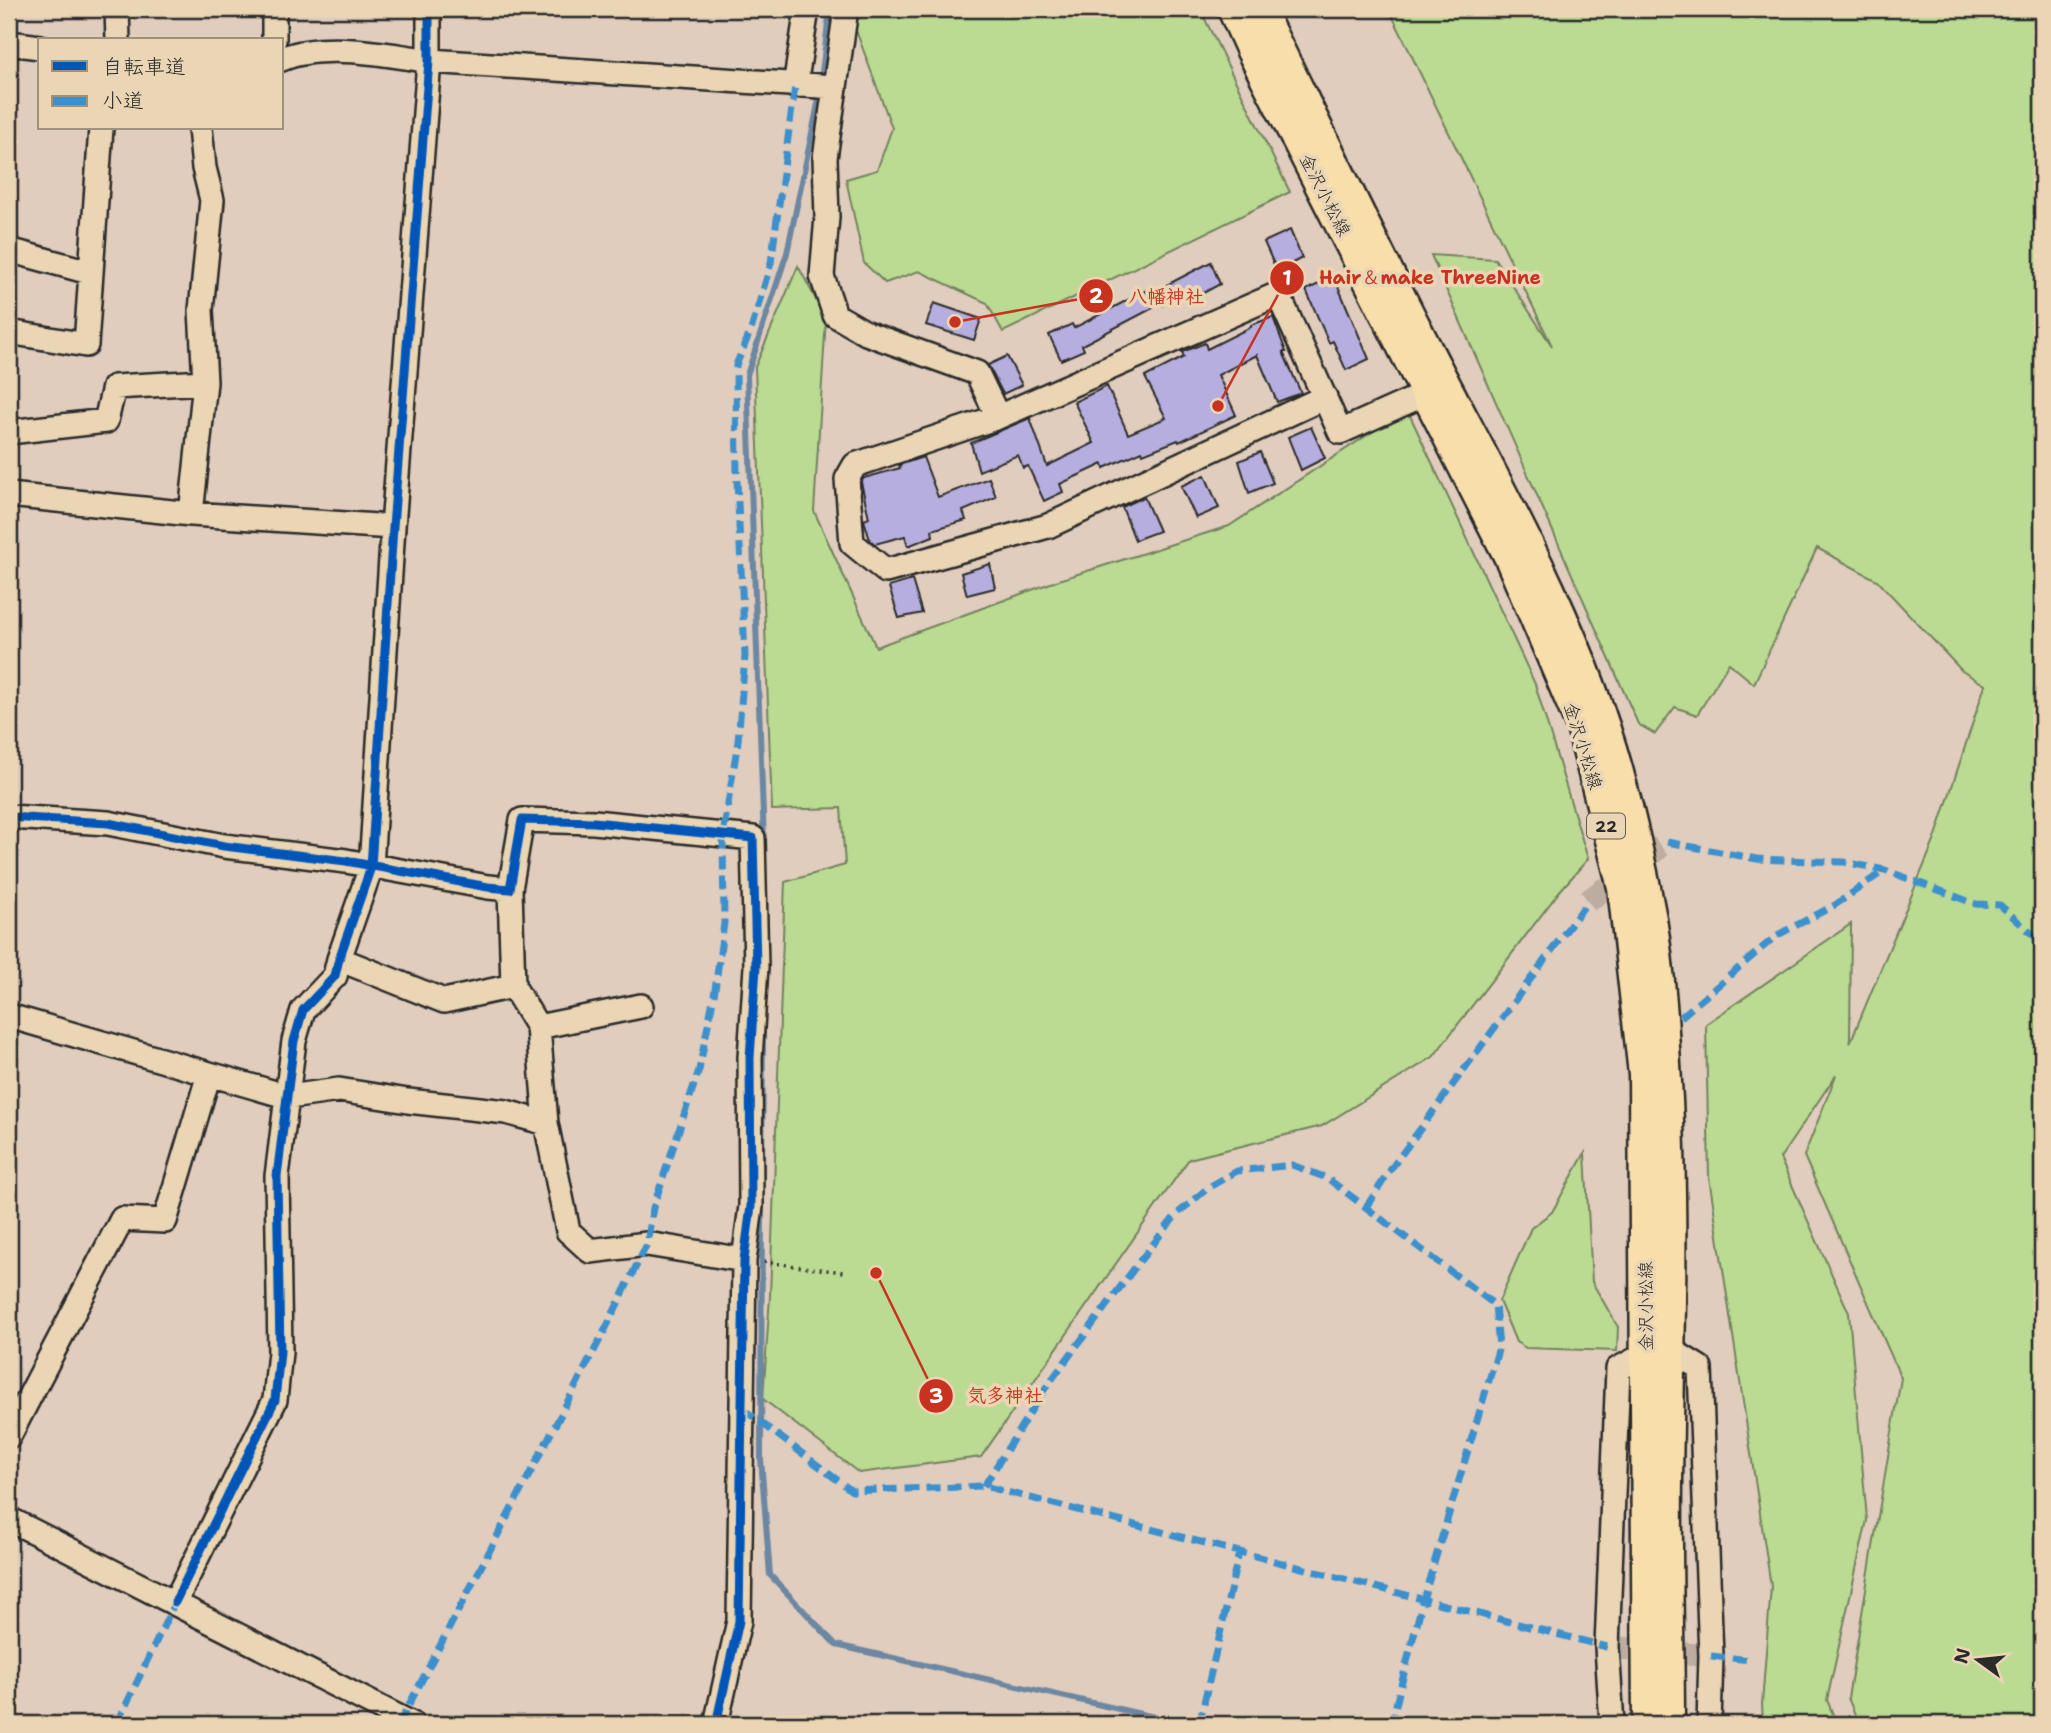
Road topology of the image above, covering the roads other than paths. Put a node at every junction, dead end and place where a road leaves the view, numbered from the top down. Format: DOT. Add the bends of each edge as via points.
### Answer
graph roads {
  1 [pos="117,9"];
  2 [pos="274,9"];
  3 [pos="429,9"];
  4 [pos="807,9"];
  5 [pos="846,9"];
  6 [pos="1232,9"];
  7 [pos="1260,9"];
  8 [pos="118,38"];
  9 [pos="274,38"];
  10 [pos="9,43"];
  11 [pos="38,47"];
  12 [pos="284,58"];
  13 [pos="429,61"];
  14 [pos="818,87"];
  15 [pos="101,130"];
  16 [pos="200,130"];
  17 [pos="9,250"];
  18 [pos="89,272"];
  19 [pos="9,332"];
  20 [pos="205,382"];
  21 [pos="1424,394"];
  22 [pos="1325,397"];
  23 [pos="998,417"];
  24 [pos="9,432"];
  25 [pos="9,495"];
  26 [pos="191,514"];
  27 [pos="393,527"];
  28 [pos="9,817"];
  29 [pos="371,867"];
  30 [pos="510,889"];
  31 [pos="339,959"];
  32 [pos="513,986"];
  33 [pos="641,1006"];
  34 [pos="9,1016"];
  35 [pos="538,1027"];
  36 [pos="209,1074"];
  37 [pos="289,1097"];
  38 [pos="546,1123"];
  39 [pos="744,1260"];
  40 [pos="1659,1352"];
  41 [pos="9,1436"];
  42 [pos="9,1519"];
  43 [pos="175,1602"];
  44 [pos="412,1724"];
  45 [pos="716,1724"];
  46 [pos="1612,1724"];
  47 [pos="1647,1724"];
  48 [pos="1670,1724"];
  49 [pos="1709,1724"];
  1 -- 8 [label="street"];
  2 -- 9 [label="street"];
  3 -- 13 [label="street"];
  4 -- 14 [label="street"];
  5 -- 14 [label="street"];
  6 -- 21 [label="main road, 金沢小松線 / 22"];
  7 -- 40 [label="main road, 金沢小松線 / 22" via="1514,513 1592,686 1618,767 1652,922 1663,1020 1671,1160"];
  10 -- 11 [label="street"];
  12 -- 13 [label="street" via="295,53 373,51"];
  13 -- 14 [label="street"];
  13 -- 27 [label="street"];
  14 -- 23 [label="street" via="827,217 822,276 835,315 866,333 977,373"];
  15 -- 18 [label="street"];
  16 -- 20 [label="street" via="212,200 201,310"];
  17 -- 18 [label="street"];
  18 -- 19 [label="street" via="86,345"];
  20 -- 24 [label="street" via="114,387 106,421"];
  20 -- 26 [label="street"];
  21 -- 22 [label="street" via="1340,432"];
  21 -- 40 [label="main road, 金沢小松線 / 22" via="1509,558 1581,727 1622,887 1643,1074"];
  22 -- 23 [label="street" via="1278,294"];
  22 -- 23 [label="street" via="1048,526 886,571 852,543 847,479 856,465"];
  25 -- 26 [label="street"];
  26 -- 27 [label="street"];
  27 -- 29 [label="street"];
  28 -- 29 [label="street" via="108,823 224,846"];
  29 -- 30 [label="street"];
  29 -- 31 [label="street"];
  30 -- 32 [label="street"];
  30 -- 39 [label="street" via="522,820 594,822 753,838 756,967 750,1058 751,1206"];
  31 -- 32 [label="street" via="443,1001"];
  31 -- 37 [label="street" via="335,976 303,1010 294,1041"];
  32 -- 35 [label="street"];
  33 -- 35 [label="street"];
  34 -- 36 [label="street"];
  35 -- 38 [label="street"];
  36 -- 37 [label="street"];
  36 -- 41 [label="street" via="164,1221 122,1219"];
  37 -- 38 [label="street" via="339,1090 506,1112"];
  37 -- 43 [label="street" via="277,1176 280,1352 275,1400"];
  38 -- 39 [label="street" via="568,1231 590,1251 647,1244"];
  39 -- 45 [label="street" via="739,1621"];
  40 -- 46 [label="street" via="1618,1369 1607,1647"];
  40 -- 47 [label="main road, 金沢小松線 / 22"];
  40 -- 48 [label="main road, 金沢小松線 / 22" via="1668,1486"];
  40 -- 49 [label="street" via="1700,1368 1711,1656"];
  42 -- 43 [label="street"];
  43 -- 44 [label="street"];
}
